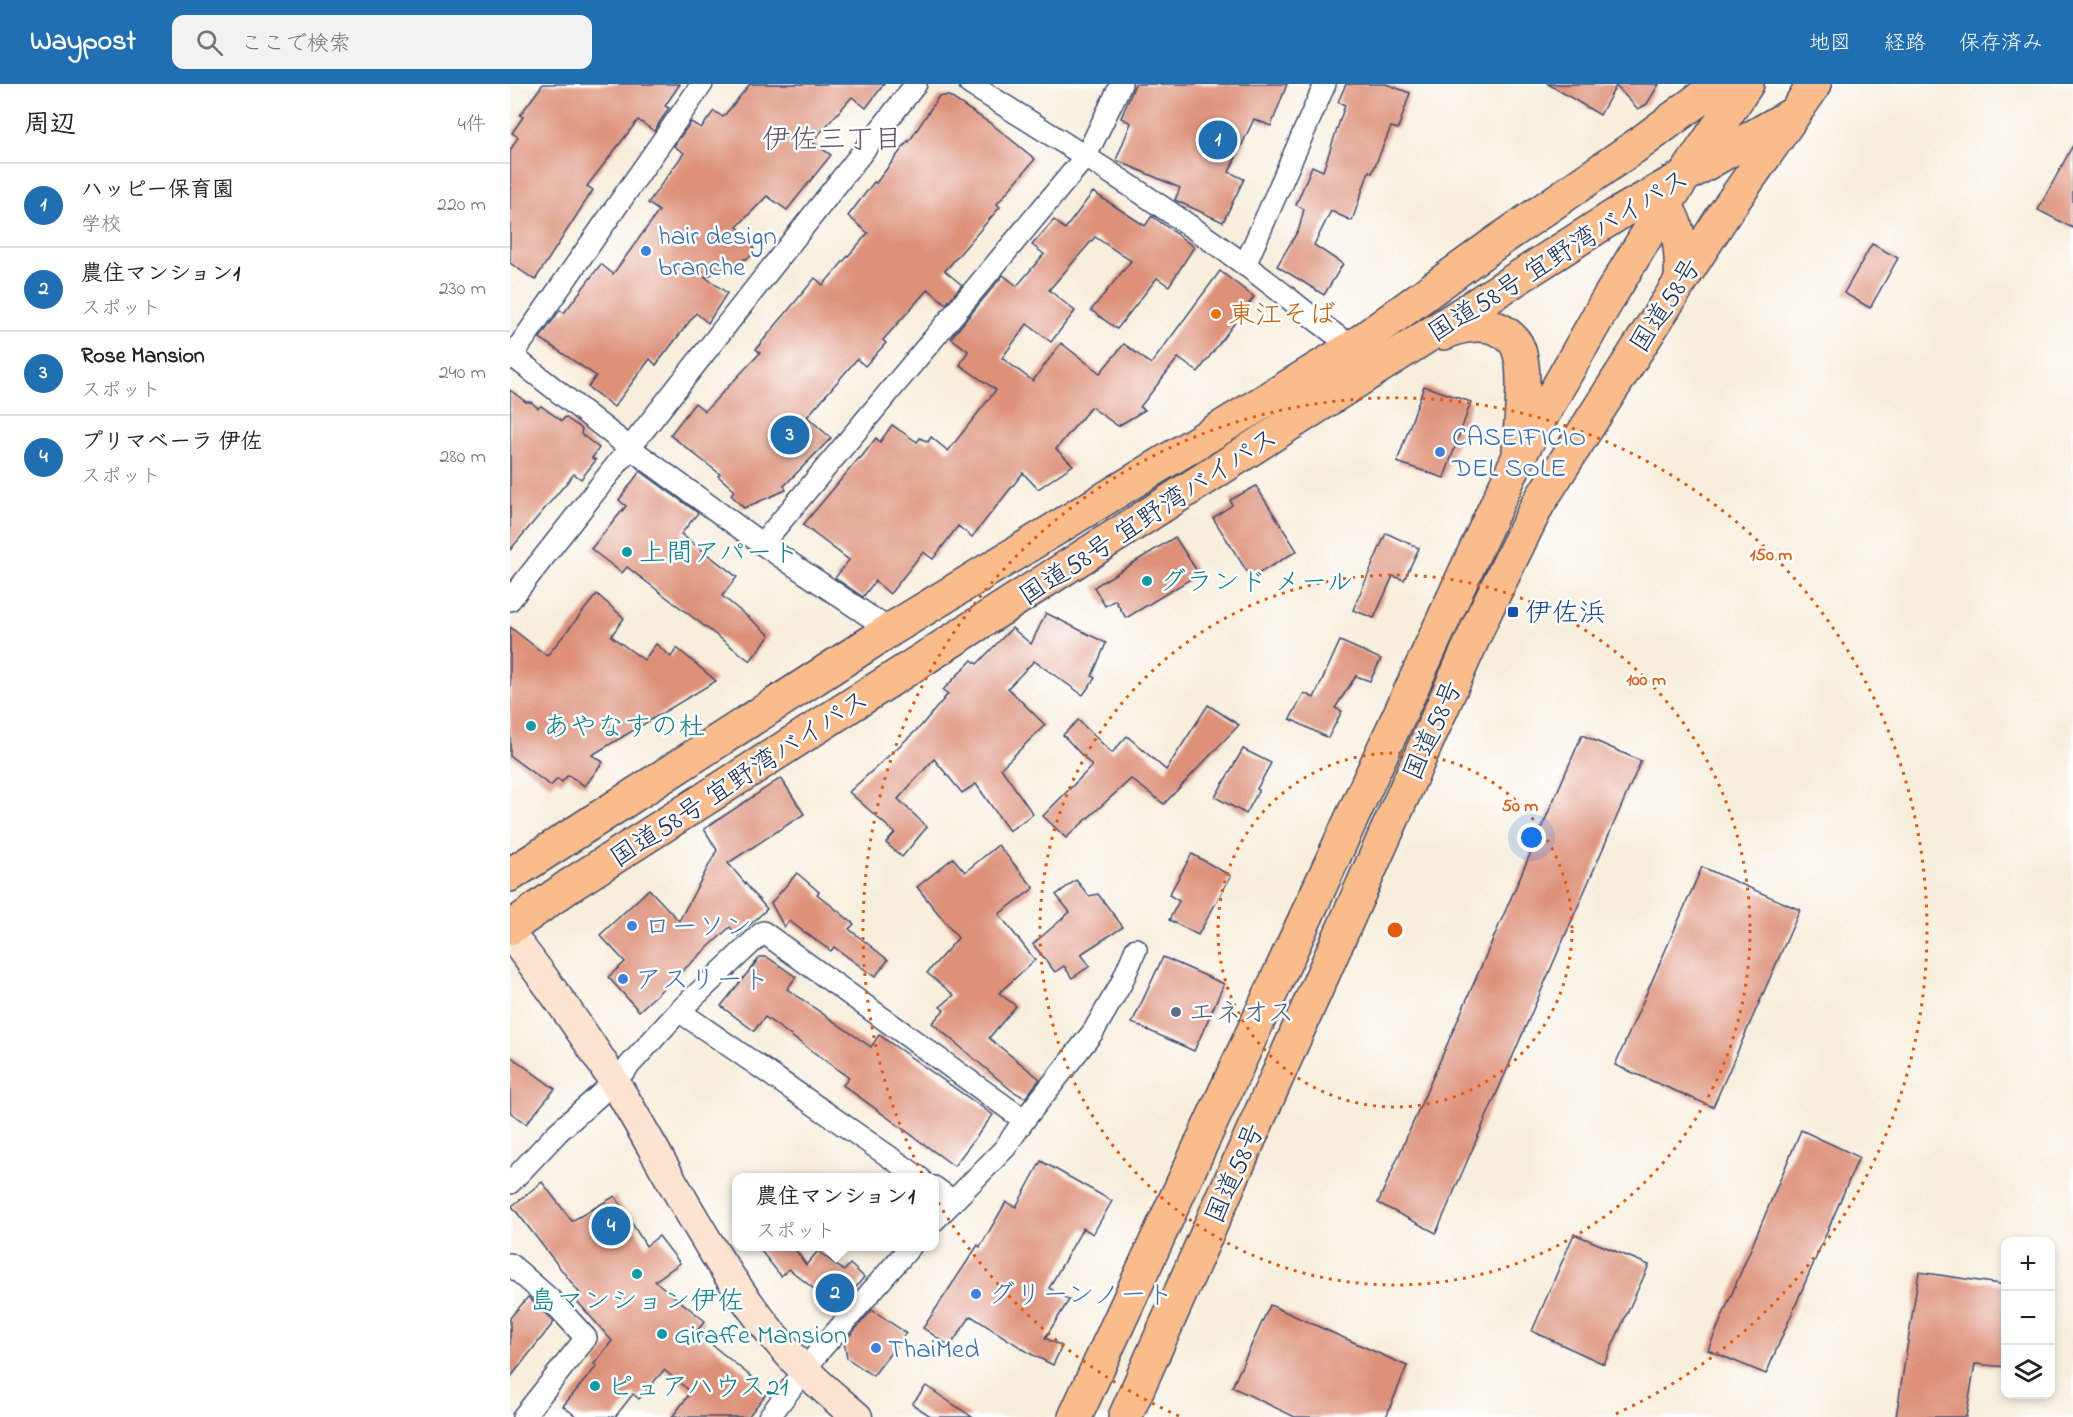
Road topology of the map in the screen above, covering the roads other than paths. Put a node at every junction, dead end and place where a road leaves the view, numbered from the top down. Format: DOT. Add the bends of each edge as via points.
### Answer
graph roads {
  1 [pos="702,84"];
  2 [pos="916,84"];
  3 [pos="970,84"];
  4 [pos="1121,84"];
  5 [pos="1325,84"];
  6 [pos="1719,84"];
  7 [pos="1747,84"];
  8 [pos="1815,84"];
  9 [pos="1793,114"];
  10 [pos="1086,156"];
  11 [pos="1683,176"];
  12 [pos="1656,201"];
  13 [pos="1494,244"];
  14 [pos="1245,265"];
  15 [pos="1681,280"];
  16 [pos="1353,347"];
  17 [pos="511,356"];
  18 [pos="1394,357"];
  19 [pos="630,448"];
  20 [pos="1518,458"];
  21 [pos="762,544"];
  22 [pos="510,600"];
  23 [pos="890,630"];
  24 [pos="510,875"];
  25 [pos="510,928"];
  26 [pos="510,934"];
  27 [pos="1136,949"];
  28 [pos="679,1011"];
  29 [pos="614,1082"];
  30 [pos="1024,1120"];
  31 [pos="913,1173"];
  32 [pos="510,1182"];
  33 [pos="939,1191"];
  34 [pos="952,1200"];
  35 [pos="939,1215"];
  36 [pos="907,1251"];
  37 [pos="510,1264"];
  38 [pos="805,1371"];
  39 [pos="523,1417"];
  40 [pos="769,1417"];
  41 [pos="857,1417"];
  42 [pos="1075,1417"];
  43 [pos="1125,1417"];
  1 -- 17 [label="street"];
  2 -- 19 [label="street"];
  3 -- 10 [label="street"];
  4 -- 10 [label="street"];
  5 -- 14 [label="street"];
  6 -- 13 [label="highway, 国道58号 宜野湾バイパス"];
  7 -- 11 [label="highway"];
  8 -- 9 [label="highway, 国道58号"];
  9 -- 11 [label="highway, 国道58号 宜野湾バイパス"];
  9 -- 15 [label="highway, 国道58号"];
  10 -- 14 [label="street"];
  10 -- 21 [label="street"];
  11 -- 12 [label="highway, 国道58号 宜野湾バイパス"];
  12 -- 13 [label="highway" via="1631,191 1608,196"];
  12 -- 15 [label="highway" via="1675,225 1682,254"];
  12 -- 18 [label="highway, 国道58号 宜野湾バイパス"];
  12 -- 20 [label="highway, 国道58号" via="1608,299"];
  13 -- 16 [label="highway, 国道58号 宜野湾バイパス"];
  14 -- 16 [label="street"];
  15 -- 43 [label="highway, 国道58号" via="1538,504 1484,614"];
  16 -- 23 [label="highway, 国道58号 宜野湾バイパス"];
  17 -- 19 [label="street"];
  18 -- 20 [label="highway" via="1451,330 1475,324 1495,327 1510,337 1518,345 1522,361"];
  18 -- 25 [label="highway, 国道58号 宜野湾バイパス" via="569,886"];
  19 -- 21 [label="street"];
  19 -- 22 [label="street"];
  20 -- 42 [label="highway, 国道58号"];
  21 -- 23 [label="street"];
  23 -- 24 [label="highway, 国道58号 宜野湾バイパス"];
  26 -- 29 [label="street"];
  27 -- 30 [label="street" via="1093,1032"];
  28 -- 29 [label="street"];
  28 -- 30 [label="street" via="763,932"];
  28 -- 31 [label="street"];
  29 -- 32 [label="street"];
  29 -- 38 [label="street" via="695,1224 766,1328"];
  30 -- 34 [label="street" via="1005,1148"];
  33 -- 34 [label="street"];
  34 -- 35 [label="street"];
  36 -- 38 [label="street"];
  37 -- 39 [label="street" via="586,1338"];
  38 -- 40 [label="street"];
  38 -- 41 [label="street"];
}
